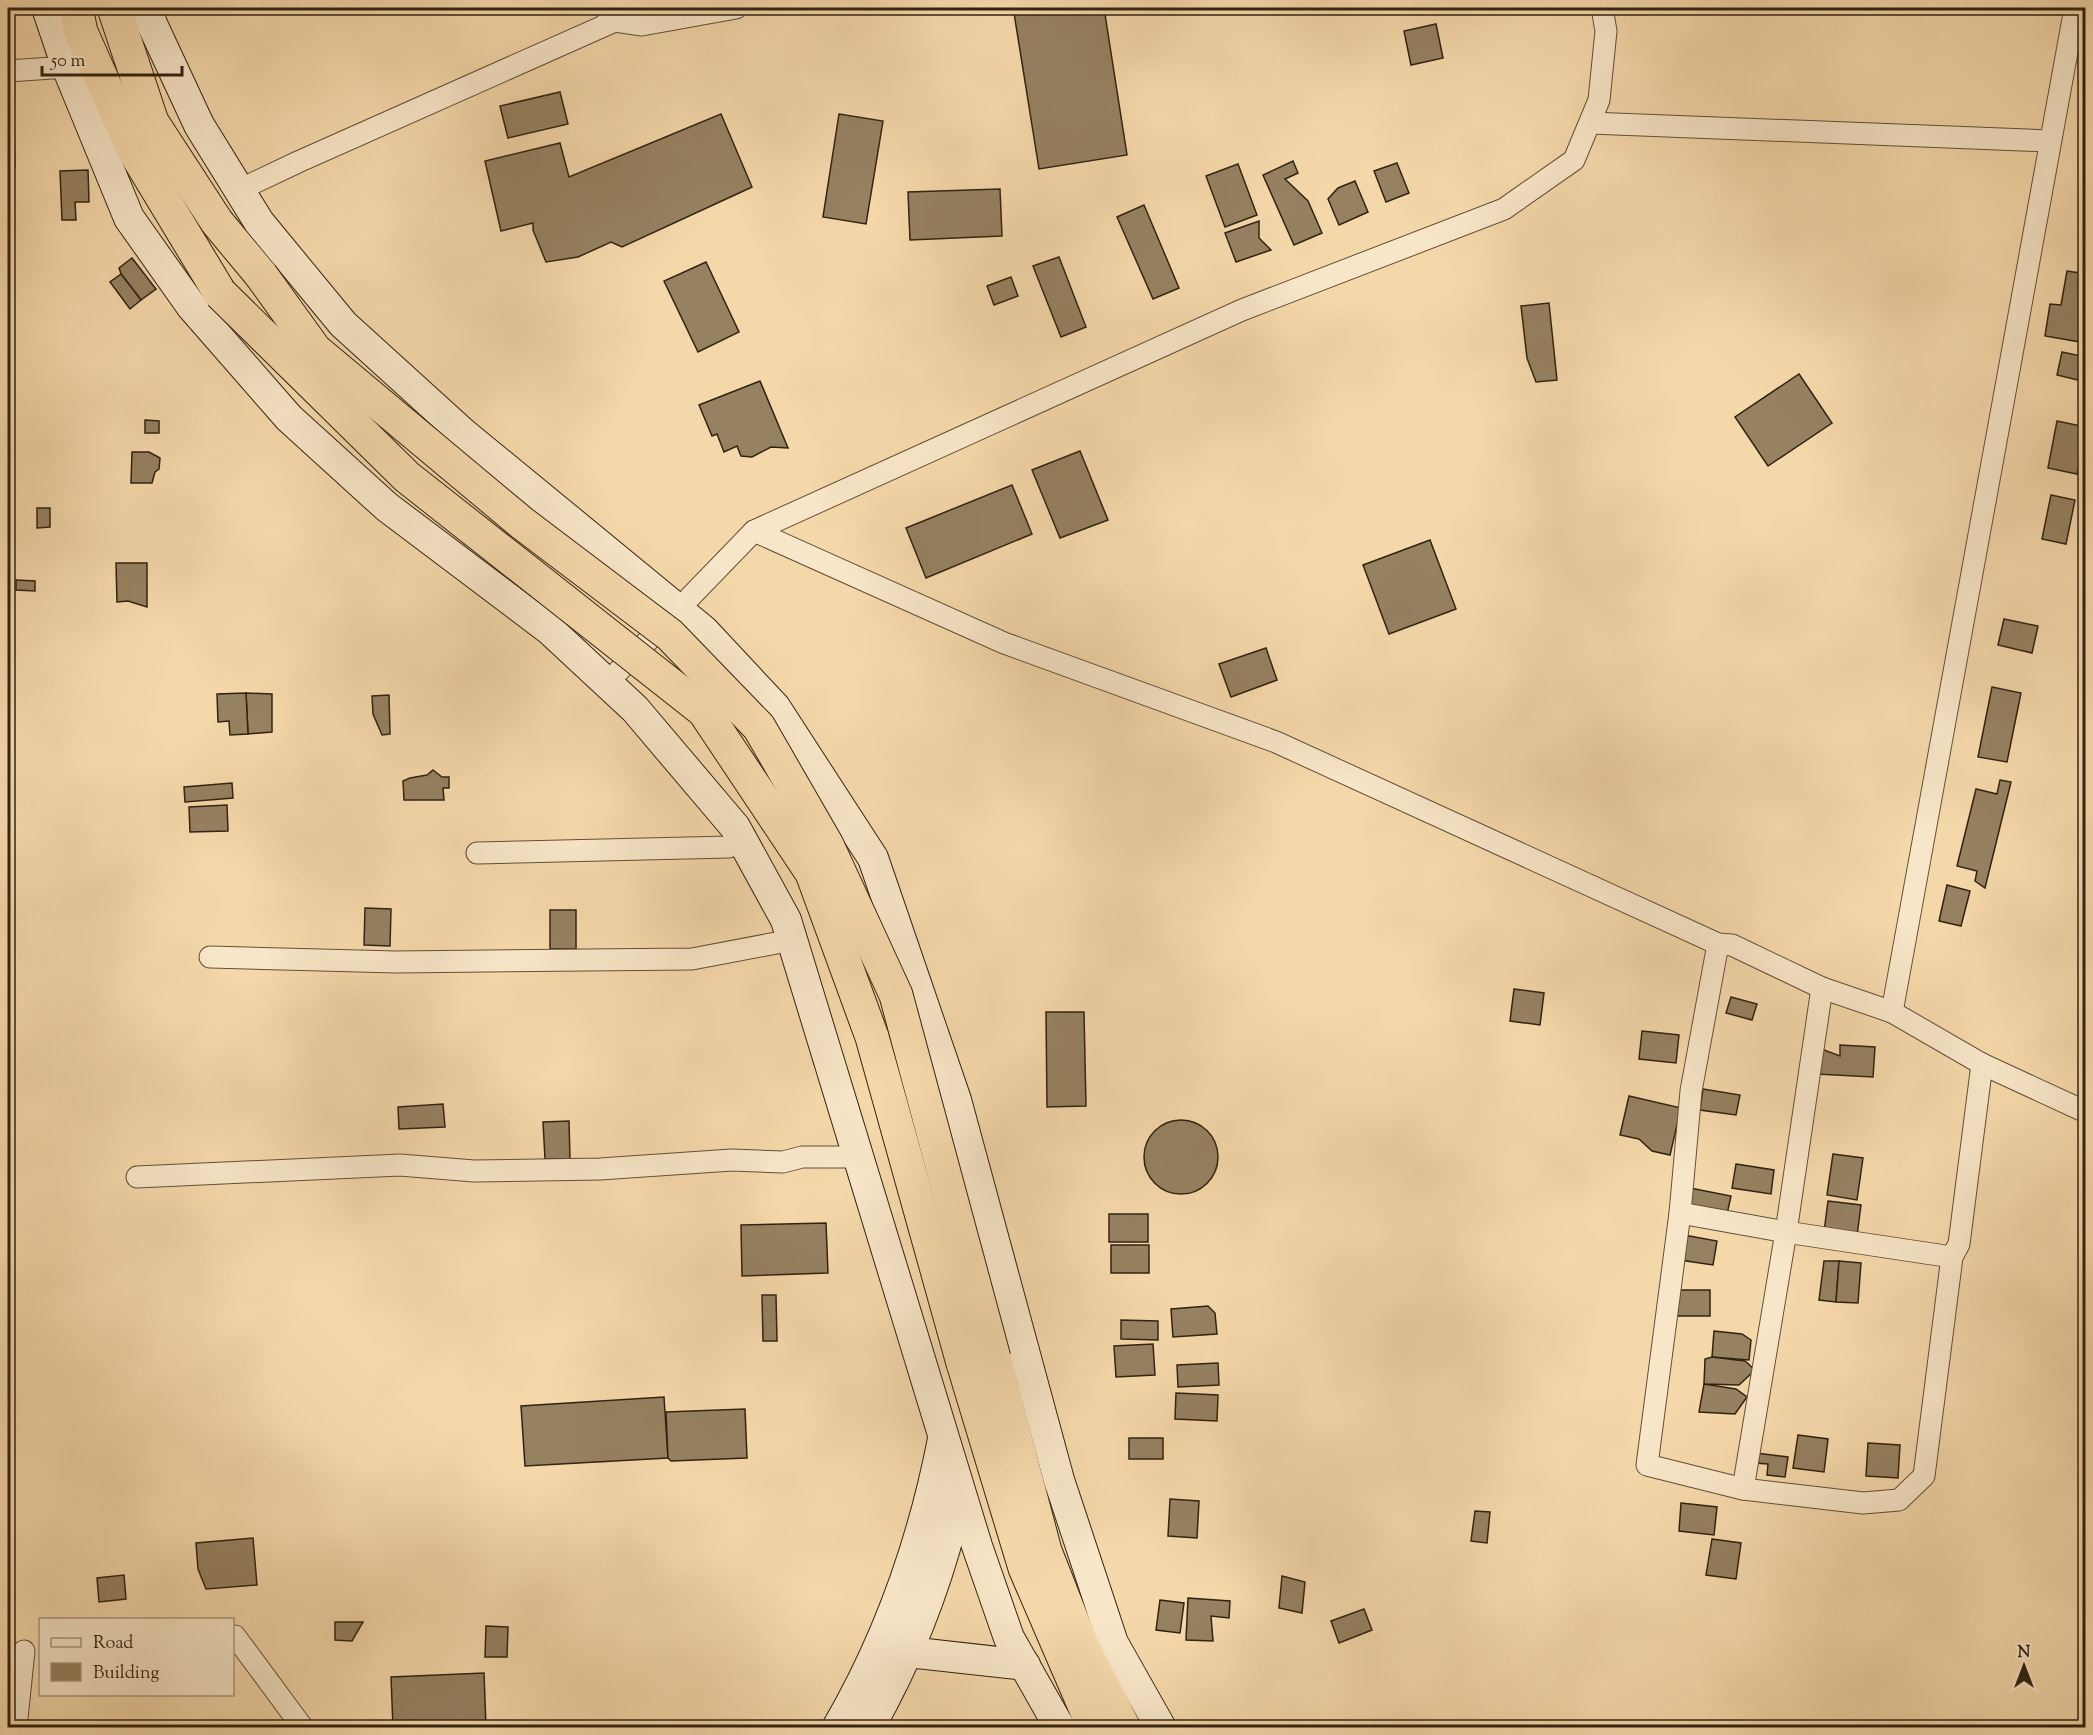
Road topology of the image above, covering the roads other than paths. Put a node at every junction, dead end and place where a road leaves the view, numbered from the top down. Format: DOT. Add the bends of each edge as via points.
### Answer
graph roads {
  1 [pos="47,8"];
  2 [pos="76,8"];
  3 [pos="114,8"];
  4 [pos="147,8"];
  5 [pos="736,8"];
  6 [pos="1602,8"];
  7 [pos="2075,8"];
  8 [pos="610,14"];
  9 [pos="67,67"];
  10 [pos="8,71"];
  11 [pos="1590,123"];
  12 [pos="2050,141"];
  13 [pos="239,190"];
  14 [pos="754,531"];
  15 [pos="679,609"];
  16 [pos="607,683"];
  17 [pos="745,845"];
  18 [pos="477,853"];
  19 [pos="792,940"];
  20 [pos="1718,944"];
  21 [pos="210,957"];
  22 [pos="1822,987"];
  23 [pos="1892,1012"];
  24 [pos="1982,1064"];
  25 [pos="2085,1112"];
  26 [pos="858,1157"];
  27 [pos="136,1177"];
  28 [pos="1680,1213"];
  29 [pos="1785,1232"];
  30 [pos="1952,1257"];
  31 [pos="944,1436"];
  32 [pos="1743,1489"];
  33 [pos="960,1490"];
  34 [pos="235,1636"];
  35 [pos="894,1648"];
  36 [pos="24,1651"];
  37 [pos="1025,1665"];
  38 [pos="16,1728"];
  39 [pos="303,1728"];
  40 [pos="837,1728"];
  41 [pos="869,1728"];
  42 [pos="1060,1728"];
  43 [pos="1094,1728"];
  44 [pos="1124,1728"];
  45 [pos="1161,1728"];
  1 -- 9 [label="street"];
  2 -- 43 [label="highway, bridge" via="81,32 133,149 220,293 407,477 704,711 812,873 872,1037 1025,1568"];
  3 -- 44 [label="highway, bridge" via="152,122 217,222 315,350 522,523 670,635 759,727 827,845 896,995 1045,1551 1083,1648"];
  4 -- 13 [label="street" via="199,125"];
  5 -- 8 [label="street" via="642,25"];
  6 -- 11 [label="street" via="1606,31 1599,100"];
  7 -- 12 [label="street"];
  8 -- 13 [label="street"];
  9 -- 10 [label="street"];
  9 -- 16 [label="street" via="129,218 192,307 289,418 387,507 550,630"];
  11 -- 12 [label="street"];
  11 -- 14 [label="street" via="1574,160 1504,209 1242,310"];
  12 -- 23 [label="street"];
  13 -- 15 [label="street" via="259,222 343,324 463,433"];
  14 -- 15 [label="street"];
  14 -- 20 [label="street" via="1004,642 1276,742"];
  15 -- 16 [label="street"];
  15 -- 45 [label="street" via="775,707 873,858 956,1100 1059,1480 1113,1643"];
  16 -- 17 [label="street" via="666,745 735,827"];
  17 -- 18 [label="street" via="742,842 729,847"];
  17 -- 19 [label="street" via="786,920"];
  19 -- 21 [label="street" via="692,959 396,962"];
  19 -- 26 [label="street"];
  20 -- 22 [label="street" via="1732,945"];
  20 -- 28 [label="street" via="1691,1091"];
  22 -- 23 [label="street"];
  22 -- 29 [label="street"];
  23 -- 24 [label="street"];
  24 -- 25 [label="street"];
  24 -- 30 [label="street" via="1959,1244"];
  26 -- 27 [label="street" via="600,1169 474,1171 400,1165"];
  26 -- 31 [label="street"];
  28 -- 29 [label="street"];
  28 -- 32 [label="street" via="1647,1465"];
  29 -- 30 [label="street"];
  29 -- 32 [label="street"];
  30 -- 32 [label="street" via="1924,1476 1899,1500 1863,1503"];
  31 -- 33 [label="street"];
  31 -- 35 [label="street"];
  33 -- 35 [label="street" via="934,1586"];
  33 -- 37 [label="street" via="1010,1638"];
  34 -- 39 [label="street"];
  35 -- 37 [label="street"];
  35 -- 40 [label="street"];
  35 -- 41 [label="street"];
  36 -- 38 [label="street"];
  37 -- 42 [label="street"];
}
